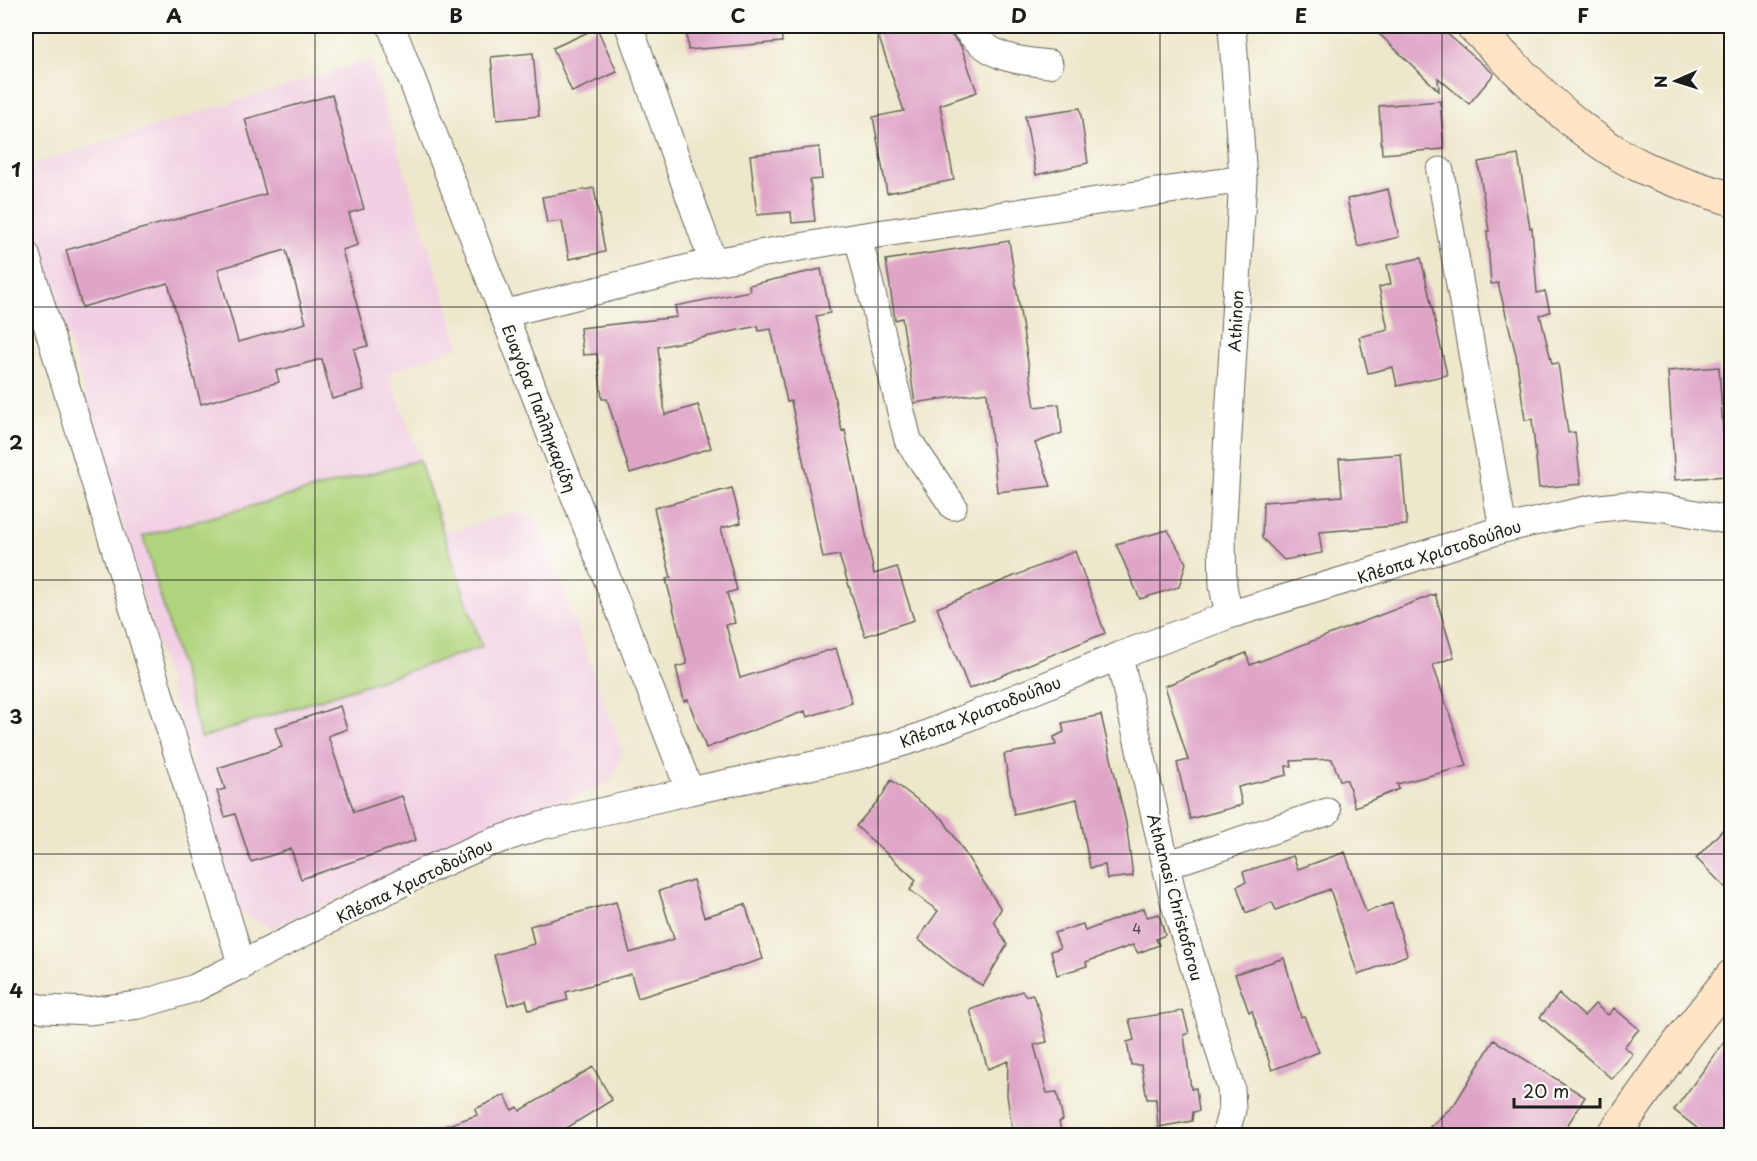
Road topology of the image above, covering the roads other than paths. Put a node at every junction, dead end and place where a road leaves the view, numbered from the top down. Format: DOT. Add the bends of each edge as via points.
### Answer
graph roads {
  1 [pos="391,26"];
  2 [pos="629,26"];
  3 [pos="964,26"];
  4 [pos="1232,26"];
  5 [pos="1473,26"];
  6 [pos="1049,64"];
  7 [pos="1440,171"];
  8 [pos="1243,179"];
  9 [pos="1731,199"];
  10 [pos="858,237"];
  11 [pos="26,255"];
  12 [pos="713,262"];
  13 [pos="503,314"];
  14 [pos="953,506"];
  15 [pos="1731,520"];
  16 [pos="1503,529"];
  17 [pos="1229,615"];
  18 [pos="1119,656"];
  19 [pos="690,791"];
  20 [pos="1327,812"];
  21 [pos="1166,865"];
  22 [pos="242,966"];
  23 [pos="1731,976"];
  24 [pos="26,1005"];
  25 [pos="1225,1136"];
  26 [pos="1613,1136"];
  1 -- 13 [label="street, Ευαγόρα Παλληκαρίδη"];
  2 -- 12 [label="street"];
  3 -- 6 [label="street" via="995,54"];
  4 -- 8 [label="street, Athinon"];
  5 -- 9 [label="main road" via="1545,96 1602,144 1648,170"];
  7 -- 16 [label="street"];
  8 -- 10 [label="street"];
  8 -- 17 [label="street, Athinon" via="1222,537 1223,586"];
  10 -- 12 [label="street"];
  10 -- 14 [label="street" via="908,440"];
  11 -- 22 [label="street"];
  12 -- 13 [label="street"];
  13 -- 19 [label="street, Ευαγόρα Παλληκαρίδη"];
  15 -- 16 [label="street, Κλέοπα Χριστοδούλου" via="1627,505"];
  16 -- 17 [label="street, Κλέοπα Χριστοδούλου"];
  17 -- 18 [label="street, Κλέοπα Χριστοδούλου"];
  18 -- 19 [label="street, Κλέοπα Χριστοδούλου" via="917,738 856,756"];
  18 -- 21 [label="street, Athanasi Christoforou"];
  19 -- 22 [label="street, Κλέοπα Χριστοδούλου" via="540,826 484,845 427,870"];
  20 -- 21 [label="street"];
  21 -- 25 [label="street, Athanasi Christoforou" via="1231,1088 1232,1110"];
  22 -- 24 [label="street, Κλέοπα Χριστοδούλου" via="195,988 139,1005 88,1011"];
  23 -- 26 [label="main road"];
}
